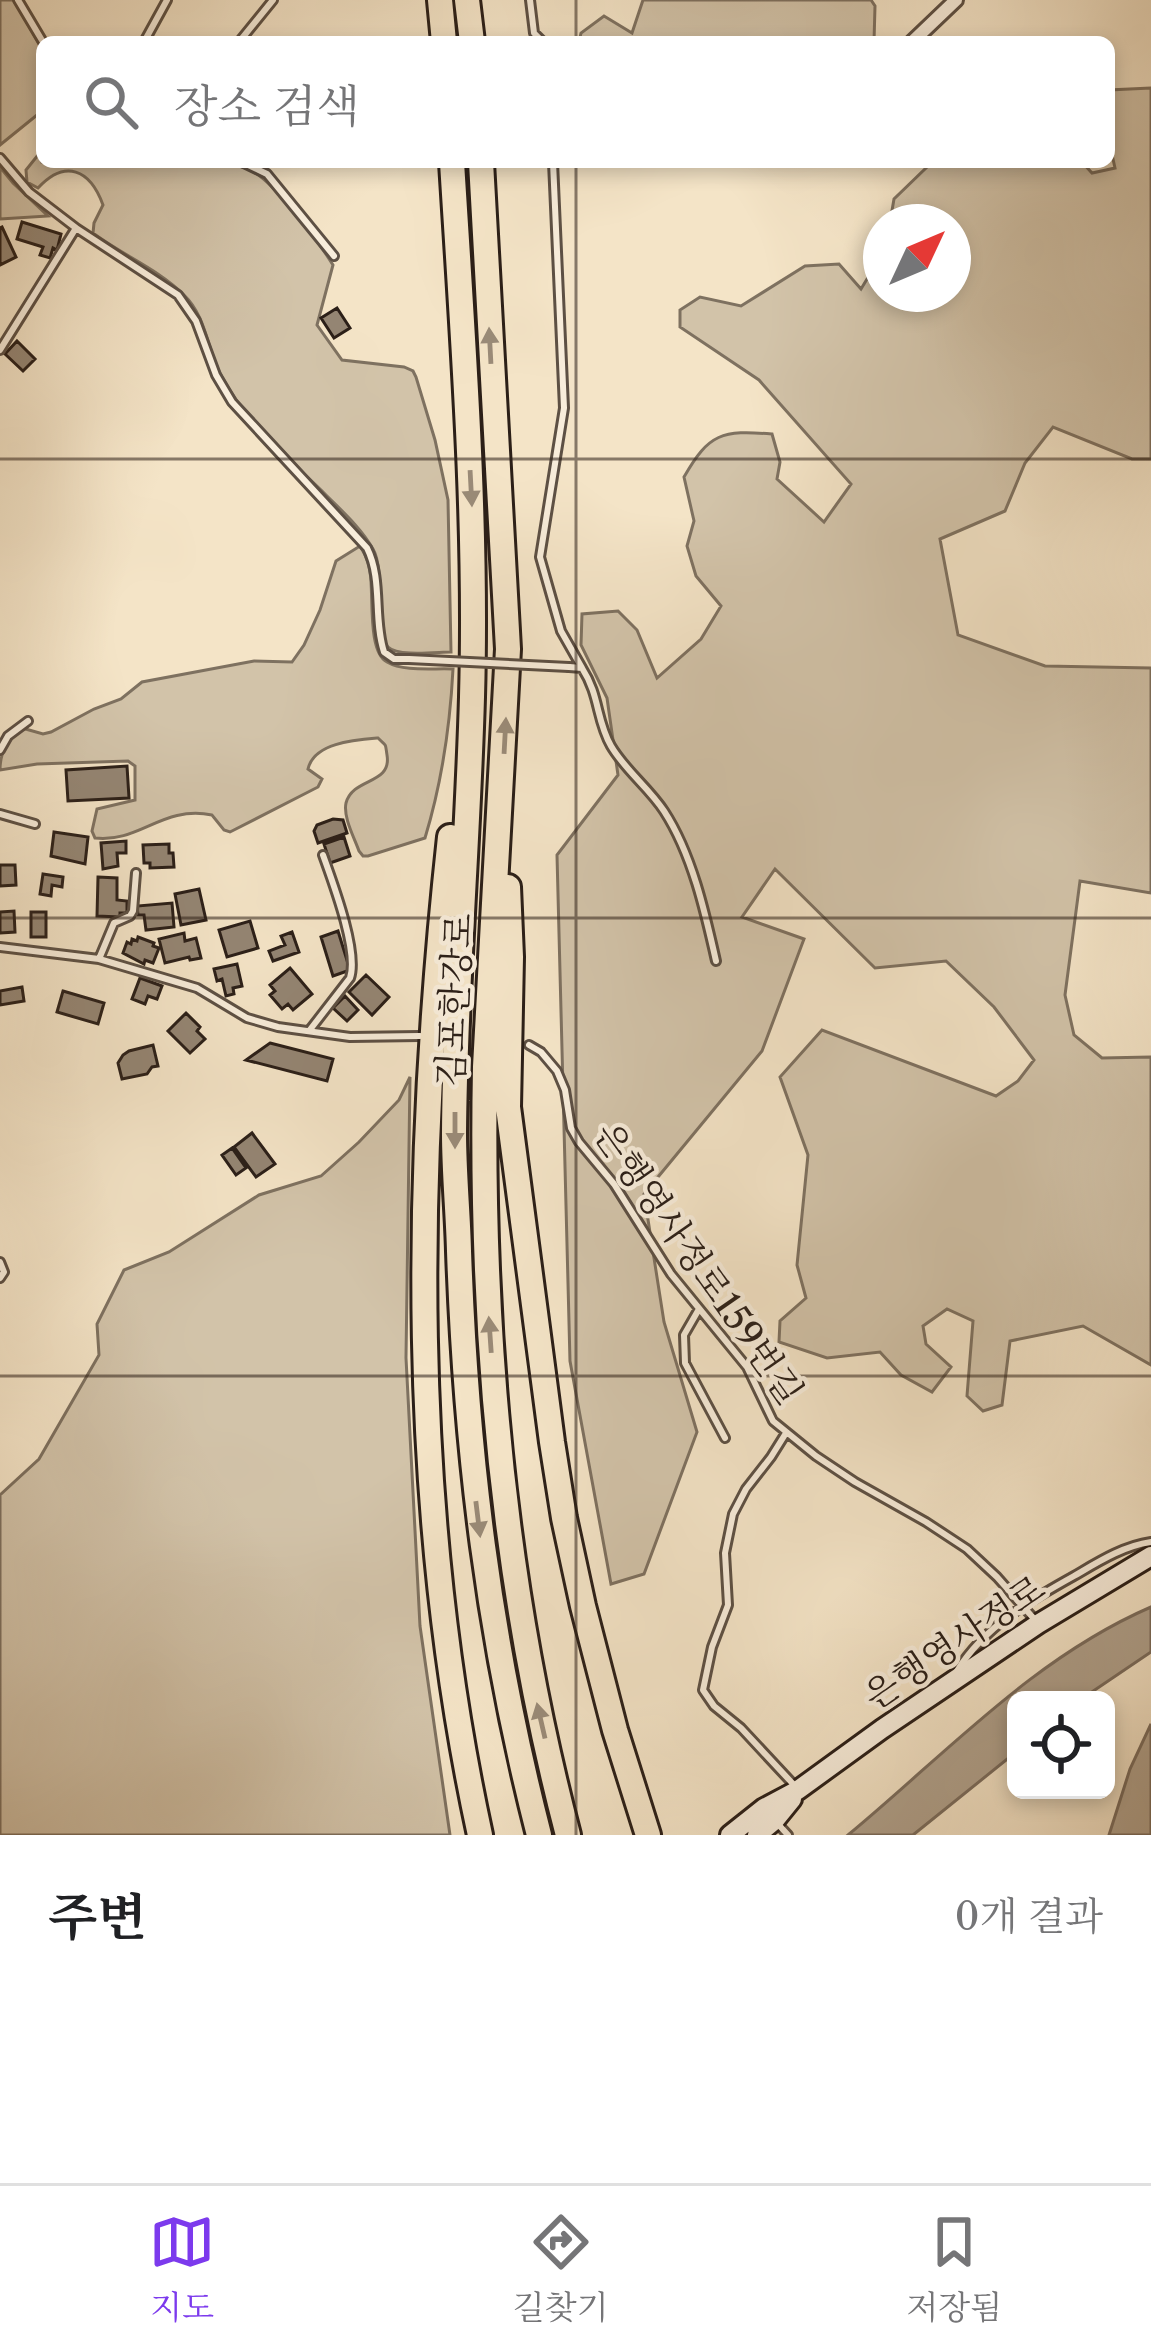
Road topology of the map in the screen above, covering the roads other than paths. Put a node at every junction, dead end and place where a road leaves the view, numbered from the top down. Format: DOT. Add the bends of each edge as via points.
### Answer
graph roads {
  1 [pos="18,0"];
  2 [pos="167,0"];
  3 [pos="273,0"];
  4 [pos="440,0"];
  5 [pos="467,0"];
  6 [pos="530,0"];
  7 [pos="956,0"];
  8 [pos="39,36"];
  9 [pos="147,36"];
  10 [pos="244,36"];
  11 [pos="443,36"];
  12 [pos="471,36"];
  13 [pos="537,36"];
  14 [pos="918,36"];
  15 [pos="0,158"];
  16 [pos="254,168"];
  17 [pos="452,168"];
  18 [pos="481,168"];
  19 [pos="553,168"];
  20 [pos="76,228"];
  21 [pos="334,256"];
  22 [pos="0,350"];
  23 [pos="582,668"];
  24 [pos="472,699"];
  25 [pos="28,722"];
  26 [pos="0,750"];
  27 [pos="0,814"];
  28 [pos="500,818"];
  29 [pos="35,824"];
  30 [pos="323,855"];
  31 [pos="136,873"];
  32 [pos="0,947"];
  33 [pos="99,958"];
  34 [pos="716,961"];
  35 [pos="309,1031"];
  36 [pos="420,1036"];
  37 [pos="529,1045"];
  38 [pos="0,1262"];
  39 [pos="0,1278"];
  40 [pos="699,1309"];
  41 [pos="786,1433"];
  42 [pos="725,1438"];
  43 [pos="1151,1542"];
  44 [pos="1151,1556"];
  45 [pos="1023,1605"];
  46 [pos="1038,1624"];
  47 [pos="949,1684"];
  48 [pos="799,1790"];
  49 [pos="782,1828"];
  50 [pos="480,1835"];
  51 [pos="539,1835"];
  52 [pos="568,1835"];
  53 [pos="649,1835"];
  54 [pos="730,1835"];
  55 [pos="757,1835"];
  1 -- 8 [label="lane"];
  2 -- 9 [label="lane"];
  3 -- 10 [label="lane"];
  4 -- 11 [label="highway"];
  5 -- 12 [label="highway"];
  6 -- 13 [label="lane"];
  7 -- 14 [label="street"];
  15 -- 20 [label="lane"];
  16 -- 21 [label="lane"];
  17 -- 24 [label="highway, 김포한강로, one-way" via="472,491"];
  28 -- 18 [label="highway, 김포한강로, one-way" via="508,650"];
  19 -- 23 [label="lane" via="564,408 540,557 561,631"];
  20 -- 22 [label="lane"];
  20 -- 23 [label="lane, bridge" via="188,307 232,402 367,548 384,652"];
  23 -- 34 [label="lane" via="612,748 671,823"];
  24 -- 50 [label="highway" via="439,930 424,1306 438,1562"];
  24 -- 51 [label="highway, 김포한강로, one-way" via="454,1138 465,1400 483,1559"];
  25 -- 26 [label="lane"];
  27 -- 29 [label="lane"];
  52 -- 28 [label="highway, 김포한강로, one-way" via="524,1642 494,1412 483,1136"];
  28 -- 53 [label="highway" via="511,909 508,1108 535,1324 583,1606"];
  30 -- 35 [label="lane" via="353,968"];
  31 -- 33 [label="lane" via="132,914 112,926"];
  32 -- 33 [label="lane"];
  33 -- 35 [label="lane" via="196,988 258,1023"];
  35 -- 36 [label="lane"];
  37 -- 40 [label="lane, 은행영사정로159번길" via="556,1071 578,1142"];
  38 -- 39 [label="lane"];
  40 -- 41 [label="lane, 은행영사정로159번길"];
  40 -- 42 [label="lane" via="685,1335 685,1363"];
  41 -- 45 [label="lane, 은행영사정로159번길" via="967,1549"];
  41 -- 48 [label="lane" via="734,1514 725,1553 728,1605 704,1690"];
  43 -- 45 [label="lane" via="1111,1555"];
  44 -- 46 [label="street, 은행영사정로"];
  45 -- 46 [label="lane, 은행영사정로159번길"];
  45 -- 47 [label="lane" via="974,1648"];
  46 -- 47 [label="street, 은행영사정로"];
  47 -- 48 [label="street, 은행영사정로"];
  48 -- 49 [label="street, 은행영사정로"];
  48 -- 54 [label="street, 은행영사정로"];
  49 -- 55 [label="street, 은행영사정로"];
}
